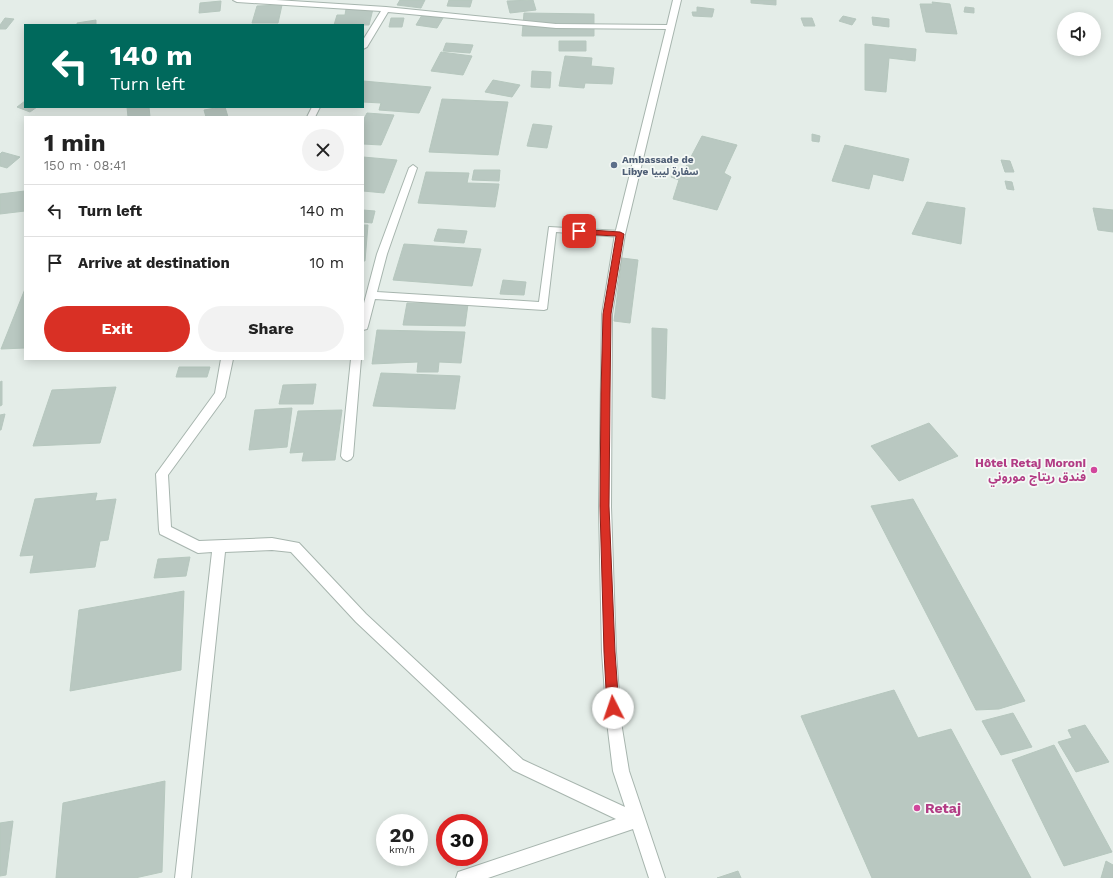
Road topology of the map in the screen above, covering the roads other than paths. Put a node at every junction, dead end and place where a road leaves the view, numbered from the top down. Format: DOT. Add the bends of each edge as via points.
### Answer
graph roads {
  1 [pos="237,0"];
  2 [pos="677,0"];
  3 [pos="324,3"];
  4 [pos="386,9"];
  5 [pos="671,27"];
  6 [pos="364,45"];
  7 [pos="413,168"];
  8 [pos="620,234"];
  9 [pos="371,295"];
  10 [pos="364,322"];
  11 [pos="227,360"];
  12 [pos="356,360"];
  13 [pos="347,456"];
  14 [pos="219,546"];
  15 [pos="636,820"];
  16 [pos="655,877"];
  17 [pos="183,878"];
  18 [pos="464,878"];
  1 -- 3 [label="street"];
  2 -- 5 [label="street"];
  3 -- 4 [label="street"];
  4 -- 5 [label="street" via="556,26"];
  4 -- 6 [label="street"];
  5 -- 8 [label="street"];
  7 -- 9 [label="lane" via="382,254"];
  8 -- 9 [label="lane" via="552,229 544,306"];
  8 -- 15 [label="street" via="607,314 604,506 614,722 621,771"];
  9 -- 10 [label="lane"];
  11 -- 14 [label="street" via="221,394 162,474 166,530 198,547"];
  12 -- 13 [label="lane"];
  14 -- 15 [label="street" via="272,544 294,547 361,618 518,766"];
  14 -- 17 [label="street"];
  15 -- 16 [label="street"];
  15 -- 18 [label="street"];
}
